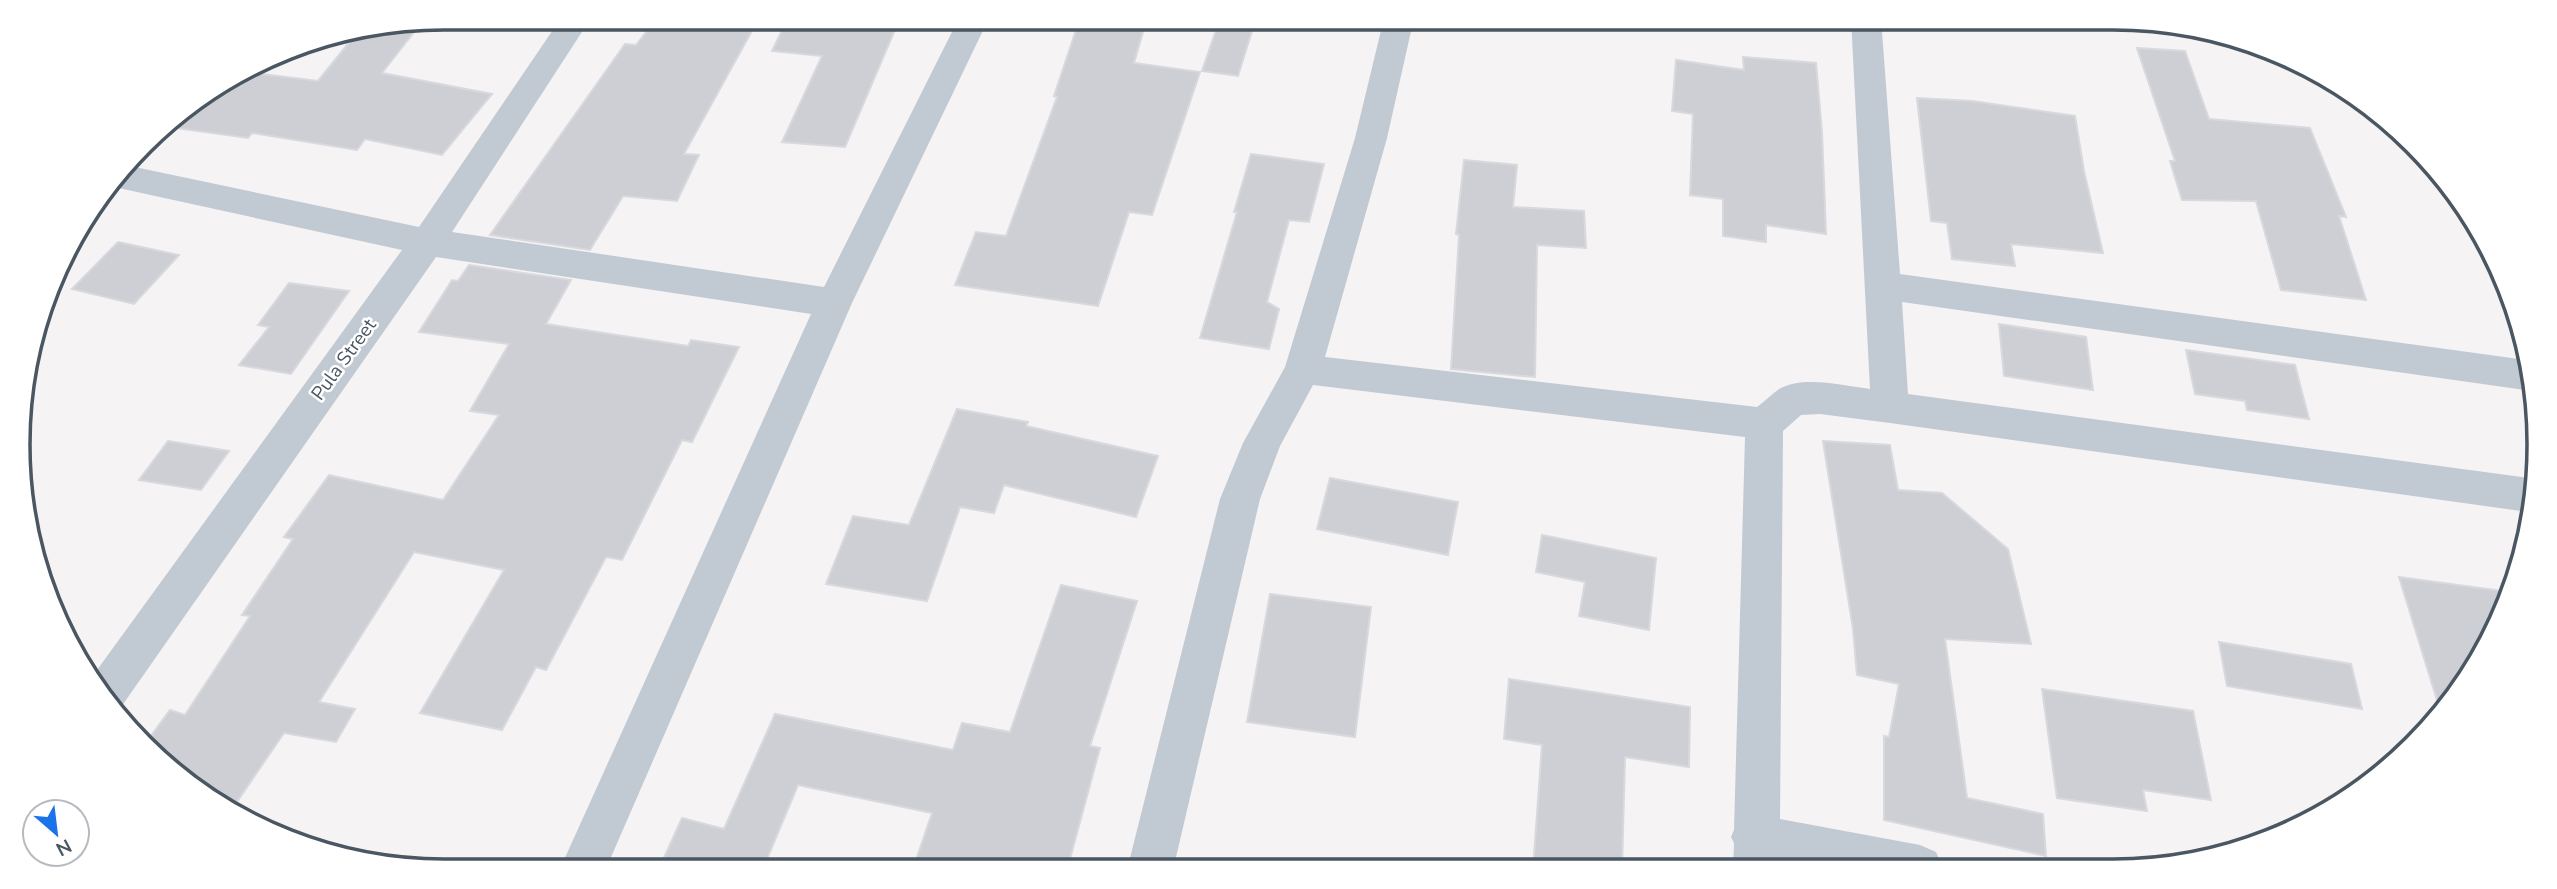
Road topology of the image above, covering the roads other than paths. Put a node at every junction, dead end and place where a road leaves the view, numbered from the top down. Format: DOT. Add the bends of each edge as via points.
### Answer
graph roads {
  1 [pos="568,30"];
  2 [pos="968,30"];
  3 [pos="1396,30"];
  4 [pos="1867,30"];
  5 [pos="127,178"];
  6 [pos="427,242"];
  7 [pos="1883,286"];
  8 [pos="834,303"];
  9 [pos="1303,369"];
  10 [pos="2521,374"];
  11 [pos="1890,407"];
  12 [pos="1765,424"];
  13 [pos="2524,494"];
  14 [pos="109,689"];
  15 [pos="1755,853"];
  16 [pos="587,859"];
  17 [pos="1153,859"];
  18 [pos="1821,859"];
  1 -- 6 [label="street, Pula Street"];
  2 -- 8 [label="street"];
  3 -- 9 [label="street" via="1371,138"];
  4 -- 7 [label="street"];
  5 -- 6 [label="street"];
  6 -- 8 [label="street"];
  6 -- 14 [label="street, Pula Street"];
  7 -- 10 [label="street"];
  7 -- 11 [label="street"];
  8 -- 16 [label="street"];
  9 -- 12 [label="street"];
  9 -- 17 [label="street" via="1262,443 1240,499"];
  11 -- 12 [label="street" via="1793,400"];
  11 -- 13 [label="street"];
  12 -- 15 [label="street"];
  15 -- 18 [label="street"];
}
